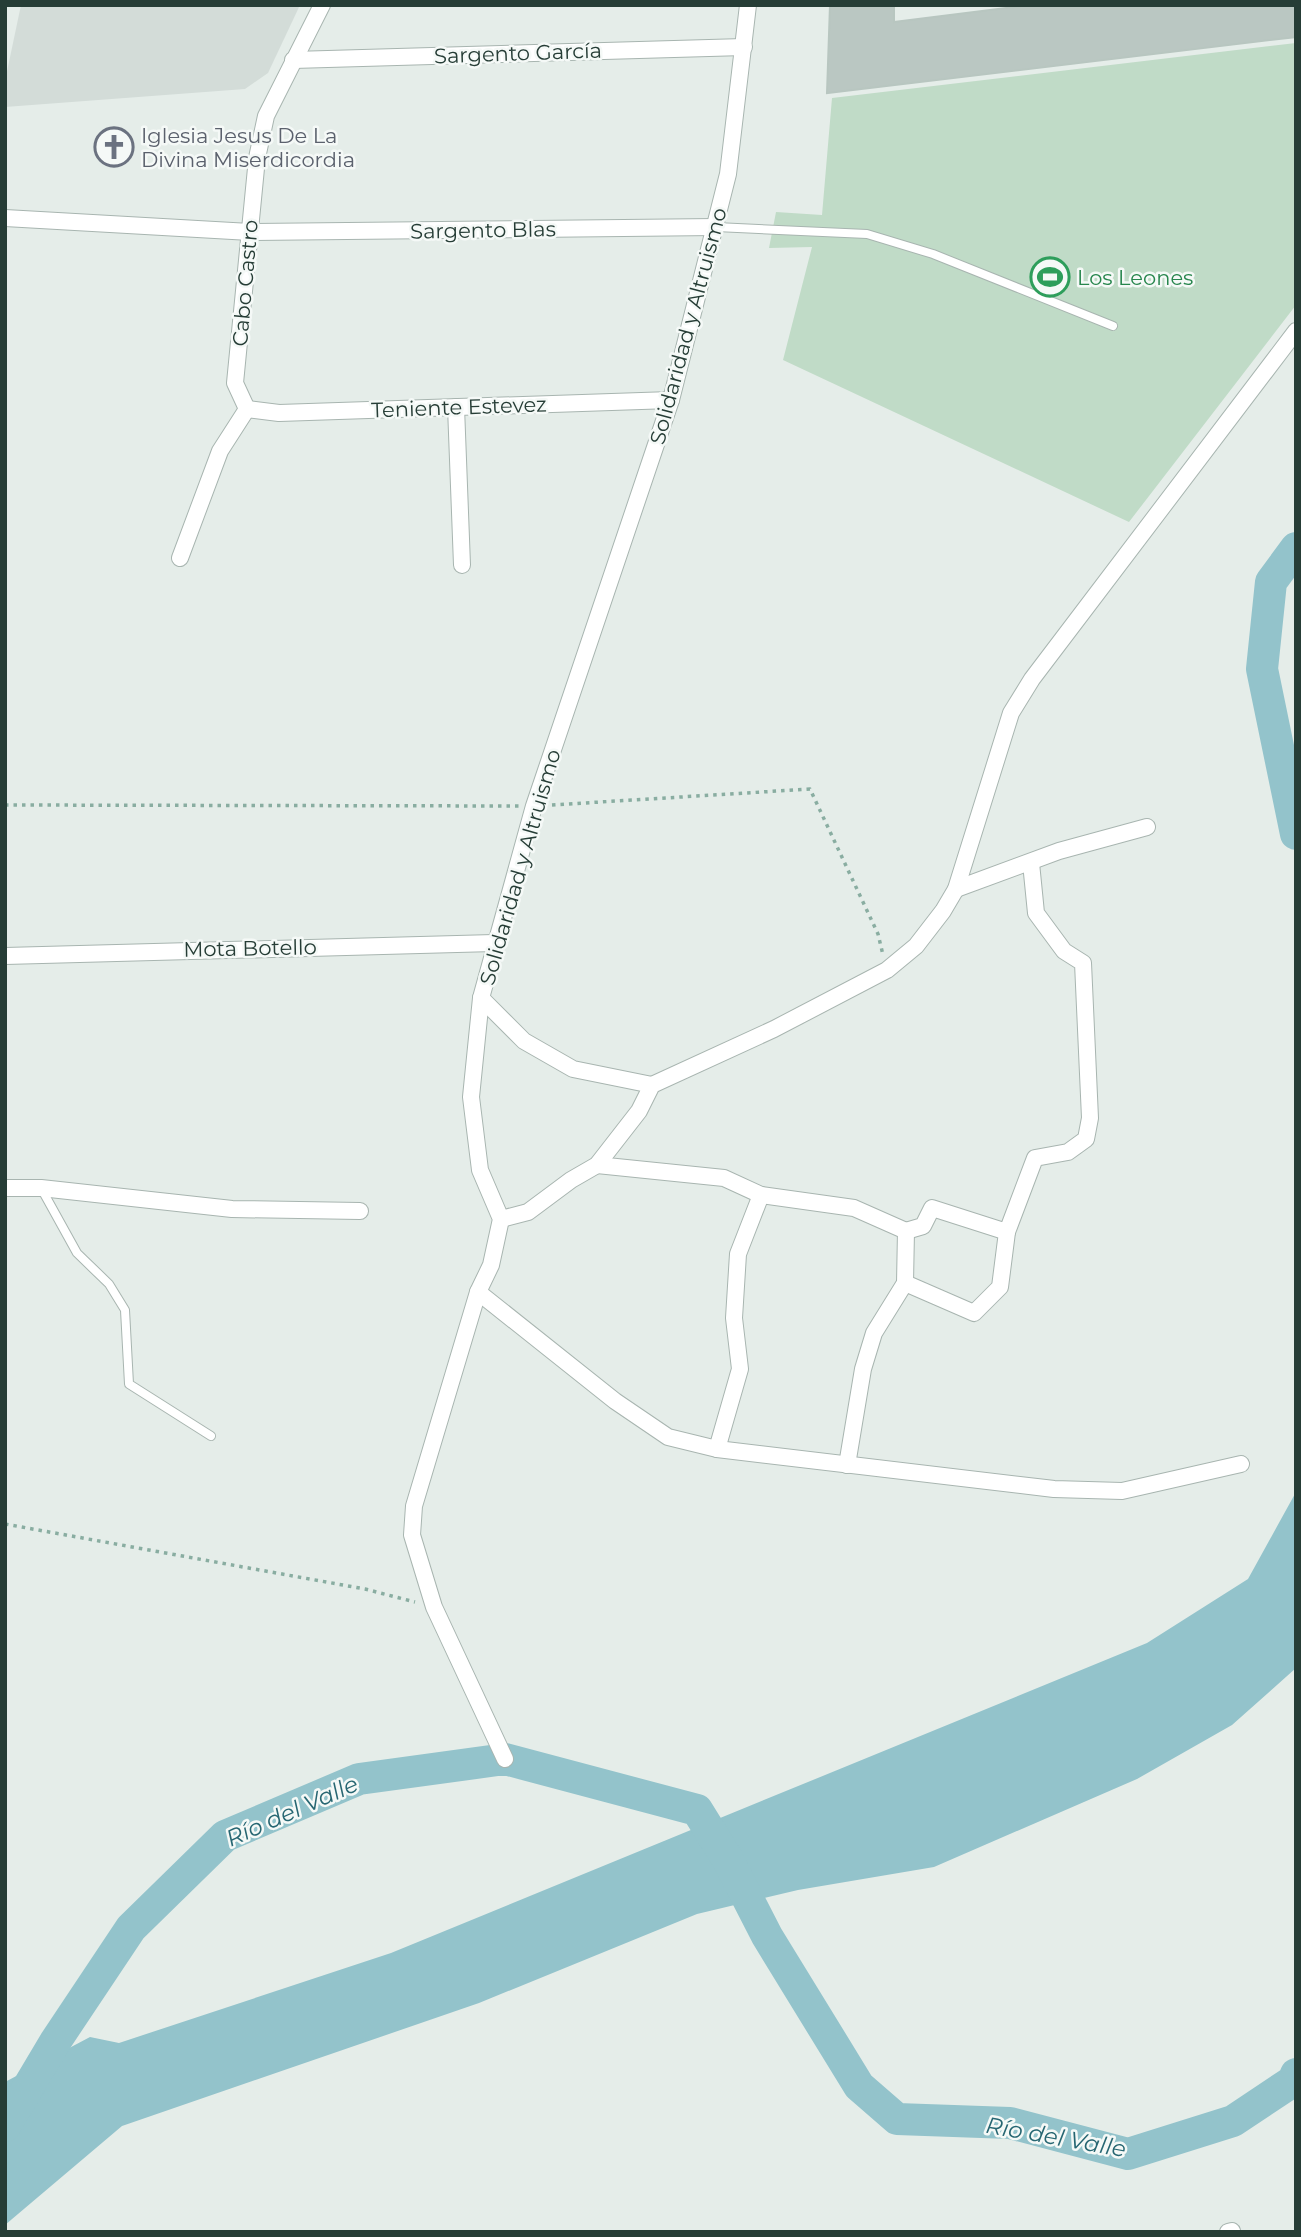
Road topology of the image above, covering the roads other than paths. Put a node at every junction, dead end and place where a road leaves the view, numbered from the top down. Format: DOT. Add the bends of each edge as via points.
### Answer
graph roads {
  1 [pos="322,5"];
  2 [pos="748,5"];
  3 [pos="744,47"];
  4 [pos="293,60"];
  5 [pos="5,218"];
  6 [pos="716,227"];
  7 [pos="250,232"];
  8 [pos="1113,326"];
  9 [pos="1296,331"];
  10 [pos="671,400"];
  11 [pos="456,407"];
  12 [pos="247,410"];
  13 [pos="180,558"];
  14 [pos="462,565"];
  15 [pos="1147,827"];
  16 [pos="1031,863"];
  17 [pos="956,889"];
  18 [pos="494,943"];
  19 [pos="5,956"];
  20 [pos="481,998"];
  21 [pos="652,1085"];
  22 [pos="597,1165"];
  23 [pos="5,1188"];
  24 [pos="41,1188"];
  25 [pos="761,1195"];
  26 [pos="360,1211"];
  27 [pos="501,1219"];
  28 [pos="906,1231"];
  29 [pos="1007,1231"];
  30 [pos="905,1283"];
  31 [pos="478,1292"];
  32 [pos="211,1436"];
  33 [pos="717,1449"];
  34 [pos="1241,1464"];
  35 [pos="847,1465"];
  36 [pos="505,1759"];
  1 -- 4 [label="street, Cabo Castro"];
  2 -- 3 [label="street, Solidaridad y Altruismo"];
  3 -- 4 [label="street, Sargento García"];
  3 -- 6 [label="street, Solidaridad y Altruismo" via="728,174"];
  4 -- 7 [label="street, Cabo Castro" via="266,116"];
  5 -- 7 [label="street, Sargento Blas"];
  6 -- 7 [label="street, Sargento Blas"];
  6 -- 8 [label="lane" via="867,234 933,254"];
  6 -- 10 [label="street, Solidaridad y Altruismo"];
  7 -- 12 [label="street, Cabo Castro" via="235,383"];
  9 -- 17 [label="street" via="1011,713"];
  10 -- 11 [label="street, Teniente Estevez"];
  10 -- 18 [label="street, Solidaridad y Altruismo" via="534,806"];
  11 -- 12 [label="street, Teniente Estevez"];
  11 -- 14 [label="street"];
  12 -- 13 [label="street" via="220,451"];
  15 -- 16 [label="street"];
  16 -- 17 [label="street"];
  16 -- 29 [label="street" via="1036,914 1064,951 1083,963 1090,1118 1086,1139 1068,1152 1035,1158"];
  17 -- 21 [label="street" via="916,946 887,970"];
  18 -- 19 [label="street, Mota Botello"];
  18 -- 20 [label="street, Solidaridad y Altruismo"];
  20 -- 21 [label="street" via="524,1041 573,1069"];
  20 -- 27 [label="street, Solidaridad y Altruismo" via="471,1097 480,1170"];
  21 -- 22 [label="street" via="639,1111"];
  22 -- 25 [label="street" via="724,1178"];
  22 -- 27 [label="street" via="528,1212"];
  23 -- 24 [label="street"];
  24 -- 26 [label="street" via="232,1209"];
  24 -- 32 [label="lane" via="77,1253 109,1284 125,1310 129,1384"];
  25 -- 28 [label="street" via="854,1208"];
  25 -- 33 [label="street" via="738,1254 734,1318 740,1369"];
  27 -- 31 [label="street" via="491,1265"];
  28 -- 29 [label="street" via="923,1226 932,1208"];
  28 -- 30 [label="street"];
  29 -- 30 [label="street" via="1000,1287 974,1314"];
  30 -- 35 [label="street" via="874,1333 863,1369"];
  31 -- 33 [label="street" via="615,1401 668,1437"];
  31 -- 36 [label="street" via="414,1506 412,1535 434,1607"];
  33 -- 35 [label="street"];
  34 -- 35 [label="street" via="1122,1491 1054,1489"];
}
